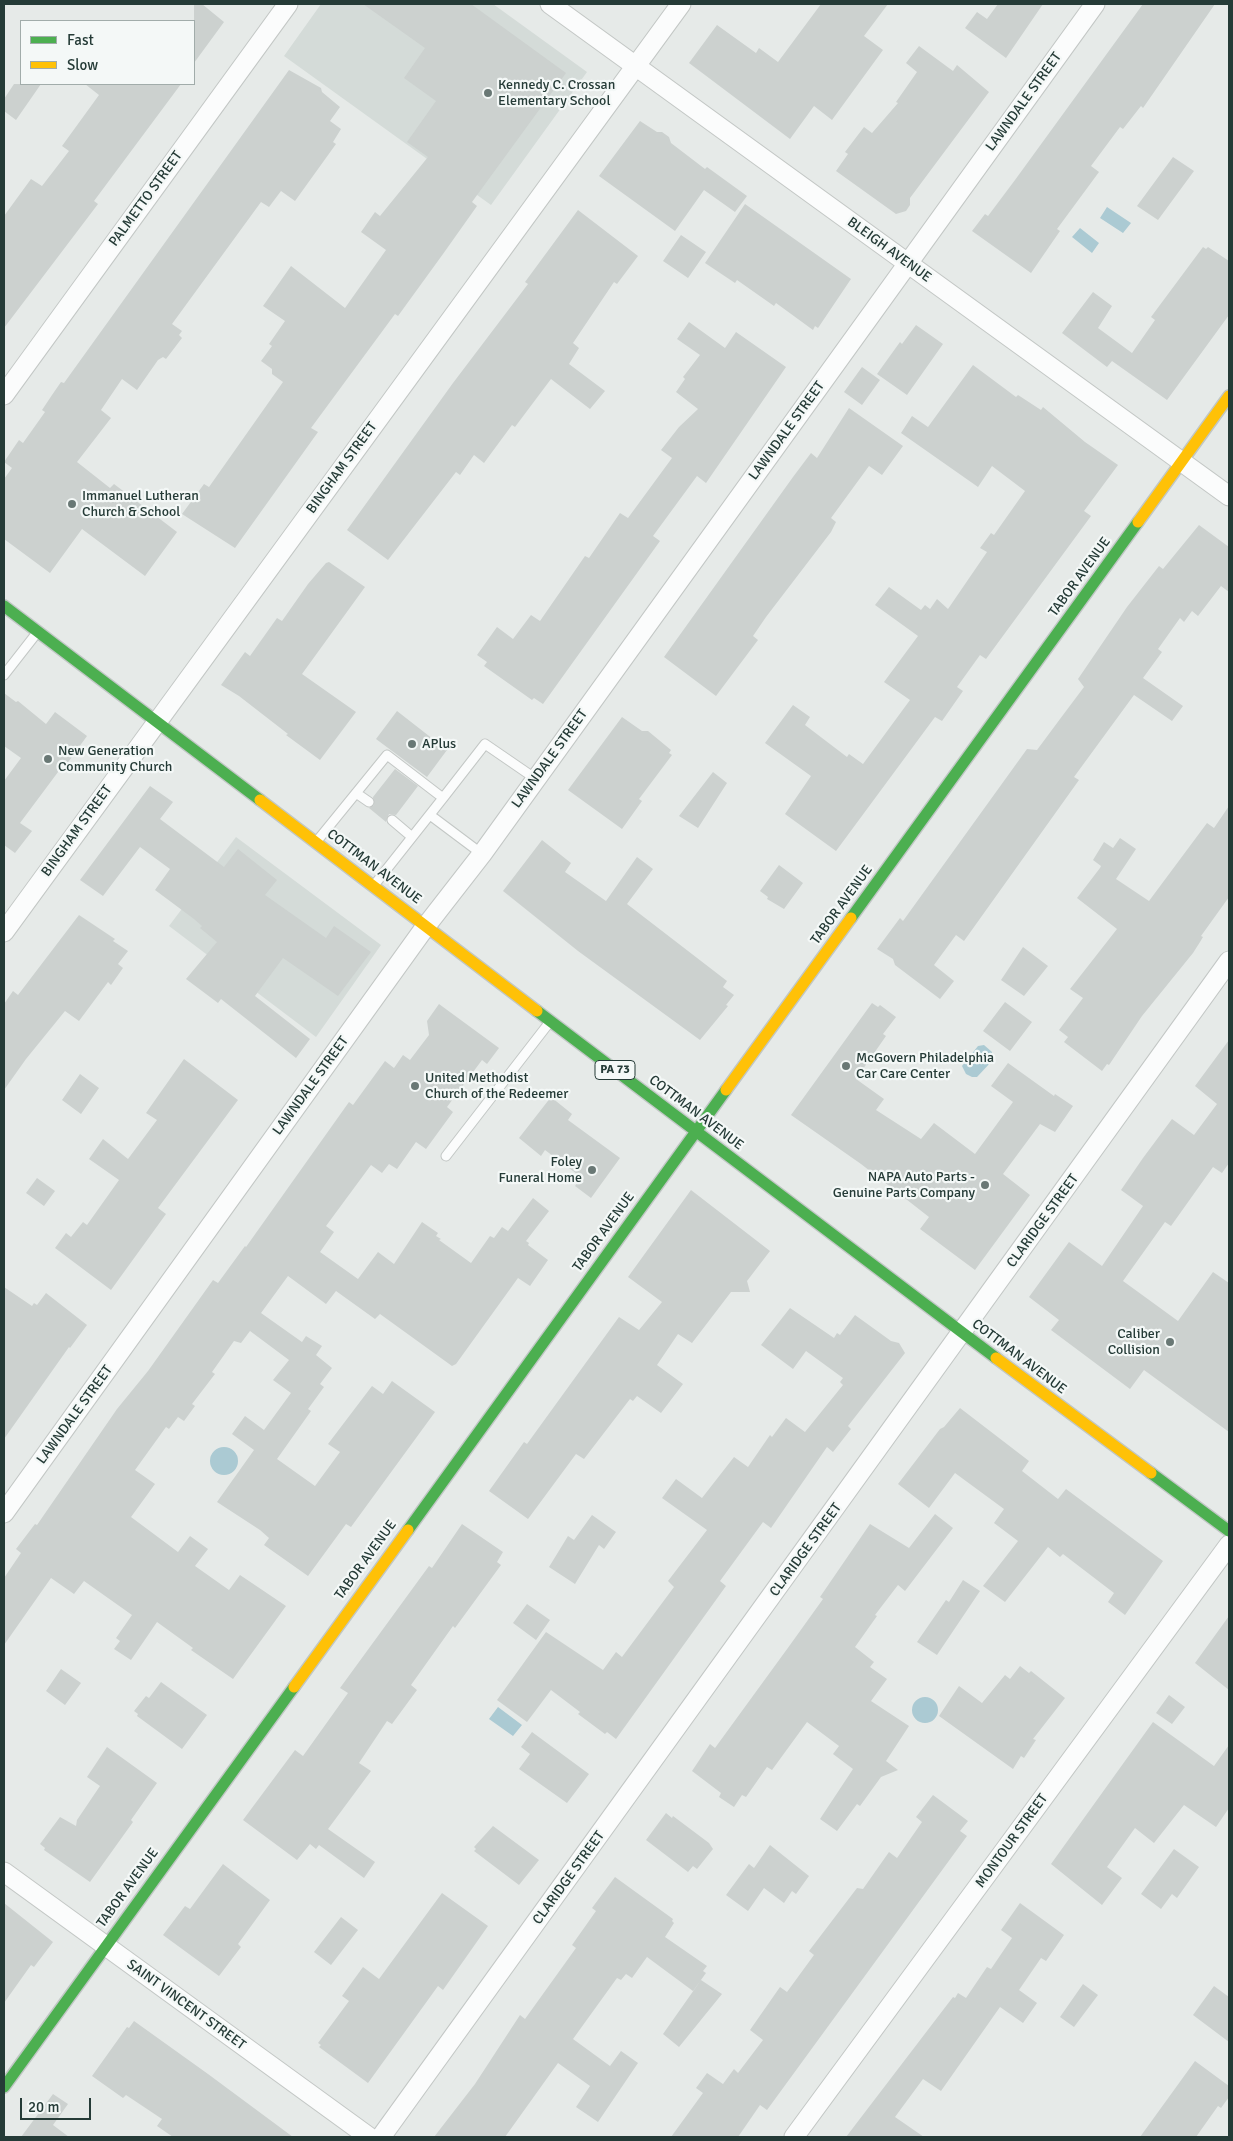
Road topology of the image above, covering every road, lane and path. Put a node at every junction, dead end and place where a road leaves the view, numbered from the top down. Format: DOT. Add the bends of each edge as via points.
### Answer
graph roads {
  1 [pos="288,4"];
  2 [pos="550,4"];
  3 [pos="681,4"];
  4 [pos="1095,4"];
  5 [pos="636,66"];
  6 [pos="908,264"];
  7 [pos="4,395"];
  8 [pos="1229,396"];
  9 [pos="1182,461"];
  10 [pos="1229,496"];
  11 [pos="4,606"];
  12 [pos="37,632"];
  13 [pos="4,676"];
  14 [pos="156,722"];
  15 [pos="536,779"];
  16 [pos="356,793"];
  17 [pos="443,798"];
  18 [pos="369,802"];
  19 [pos="430,815"];
  20 [pos="392,820"];
  21 [pos="412,837"];
  22 [pos="316,843"];
  23 [pos="482,854"];
  24 [pos="373,886"];
  25 [pos="426,926"];
  26 [pos="4,932"];
  27 [pos="1229,961"];
  28 [pos="551,1021"];
  29 [pos="696,1131"];
  30 [pos="446,1156"];
  31 [pos="962,1333"];
  32 [pos="4,1513"];
  33 [pos="1229,1531"];
  34 [pos="1229,1546"];
  35 [pos="4,1872"];
  36 [pos="105,1945"];
  37 [pos="4,2087"];
  38 [pos="370,2137"];
  39 [pos="381,2137"];
  40 [pos="794,2137"];
  1 -- 7 [label="street, PALMETTO STREET"];
  2 -- 5 [label="street, BLEIGH AVENUE"];
  3 -- 5 [label="street, BINGHAM STREET"];
  4 -- 6 [label="street, LAWNDALE STREET"];
  5 -- 6 [label="street, BLEIGH AVENUE"];
  5 -- 14 [label="street, BINGHAM STREET"];
  6 -- 9 [label="street, BLEIGH AVENUE"];
  6 -- 15 [label="street, LAWNDALE STREET"];
  8 -- 9 [label="street, TABOR AVENUE"];
  9 -- 10 [label="street, BLEIGH AVENUE"];
  9 -- 29 [label="street, TABOR AVENUE"];
  11 -- 12 [label="street, COTTMAN AVENUE / PA 73"];
  12 -- 13 [label="lane"];
  12 -- 14 [label="street, COTTMAN AVENUE / PA 73"];
  14 -- 22 [label="street, COTTMAN AVENUE / PA 73"];
  14 -- 26 [label="street, BINGHAM STREET"];
  15 -- 17 [label="lane" via="485,744"];
  15 -- 23 [label="street, LAWNDALE STREET"];
  16 -- 17 [label="lane" via="387,755"];
  16 -- 18 [label="lane"];
  16 -- 22 [label="lane"];
  17 -- 19 [label="lane"];
  19 -- 21 [label="lane"];
  19 -- 23 [label="lane"];
  20 -- 21 [label="lane"];
  21 -- 24 [label="lane"];
  22 -- 24 [label="street, COTTMAN AVENUE / PA 73"];
  23 -- 25 [label="street, LAWNDALE STREET"];
  24 -- 25 [label="street, COTTMAN AVENUE / PA 73"];
  25 -- 28 [label="street, COTTMAN AVENUE / PA 73"];
  25 -- 32 [label="street, LAWNDALE STREET"];
  27 -- 31 [label="street, CLARIDGE STREET"];
  28 -- 29 [label="street, COTTMAN AVENUE / PA 73"];
  28 -- 30 [label="lane"];
  29 -- 31 [label="street, COTTMAN AVENUE / PA 73"];
  29 -- 36 [label="street, TABOR AVENUE"];
  31 -- 33 [label="street, COTTMAN AVENUE / PA 73"];
  31 -- 39 [label="street, CLARIDGE STREET"];
  34 -- 40 [label="street, MONTOUR STREET"];
  35 -- 36 [label="street, SAINT VINCENT STREET"];
  36 -- 37 [label="street, TABOR AVENUE"];
  36 -- 38 [label="street, SAINT VINCENT STREET"];
}
